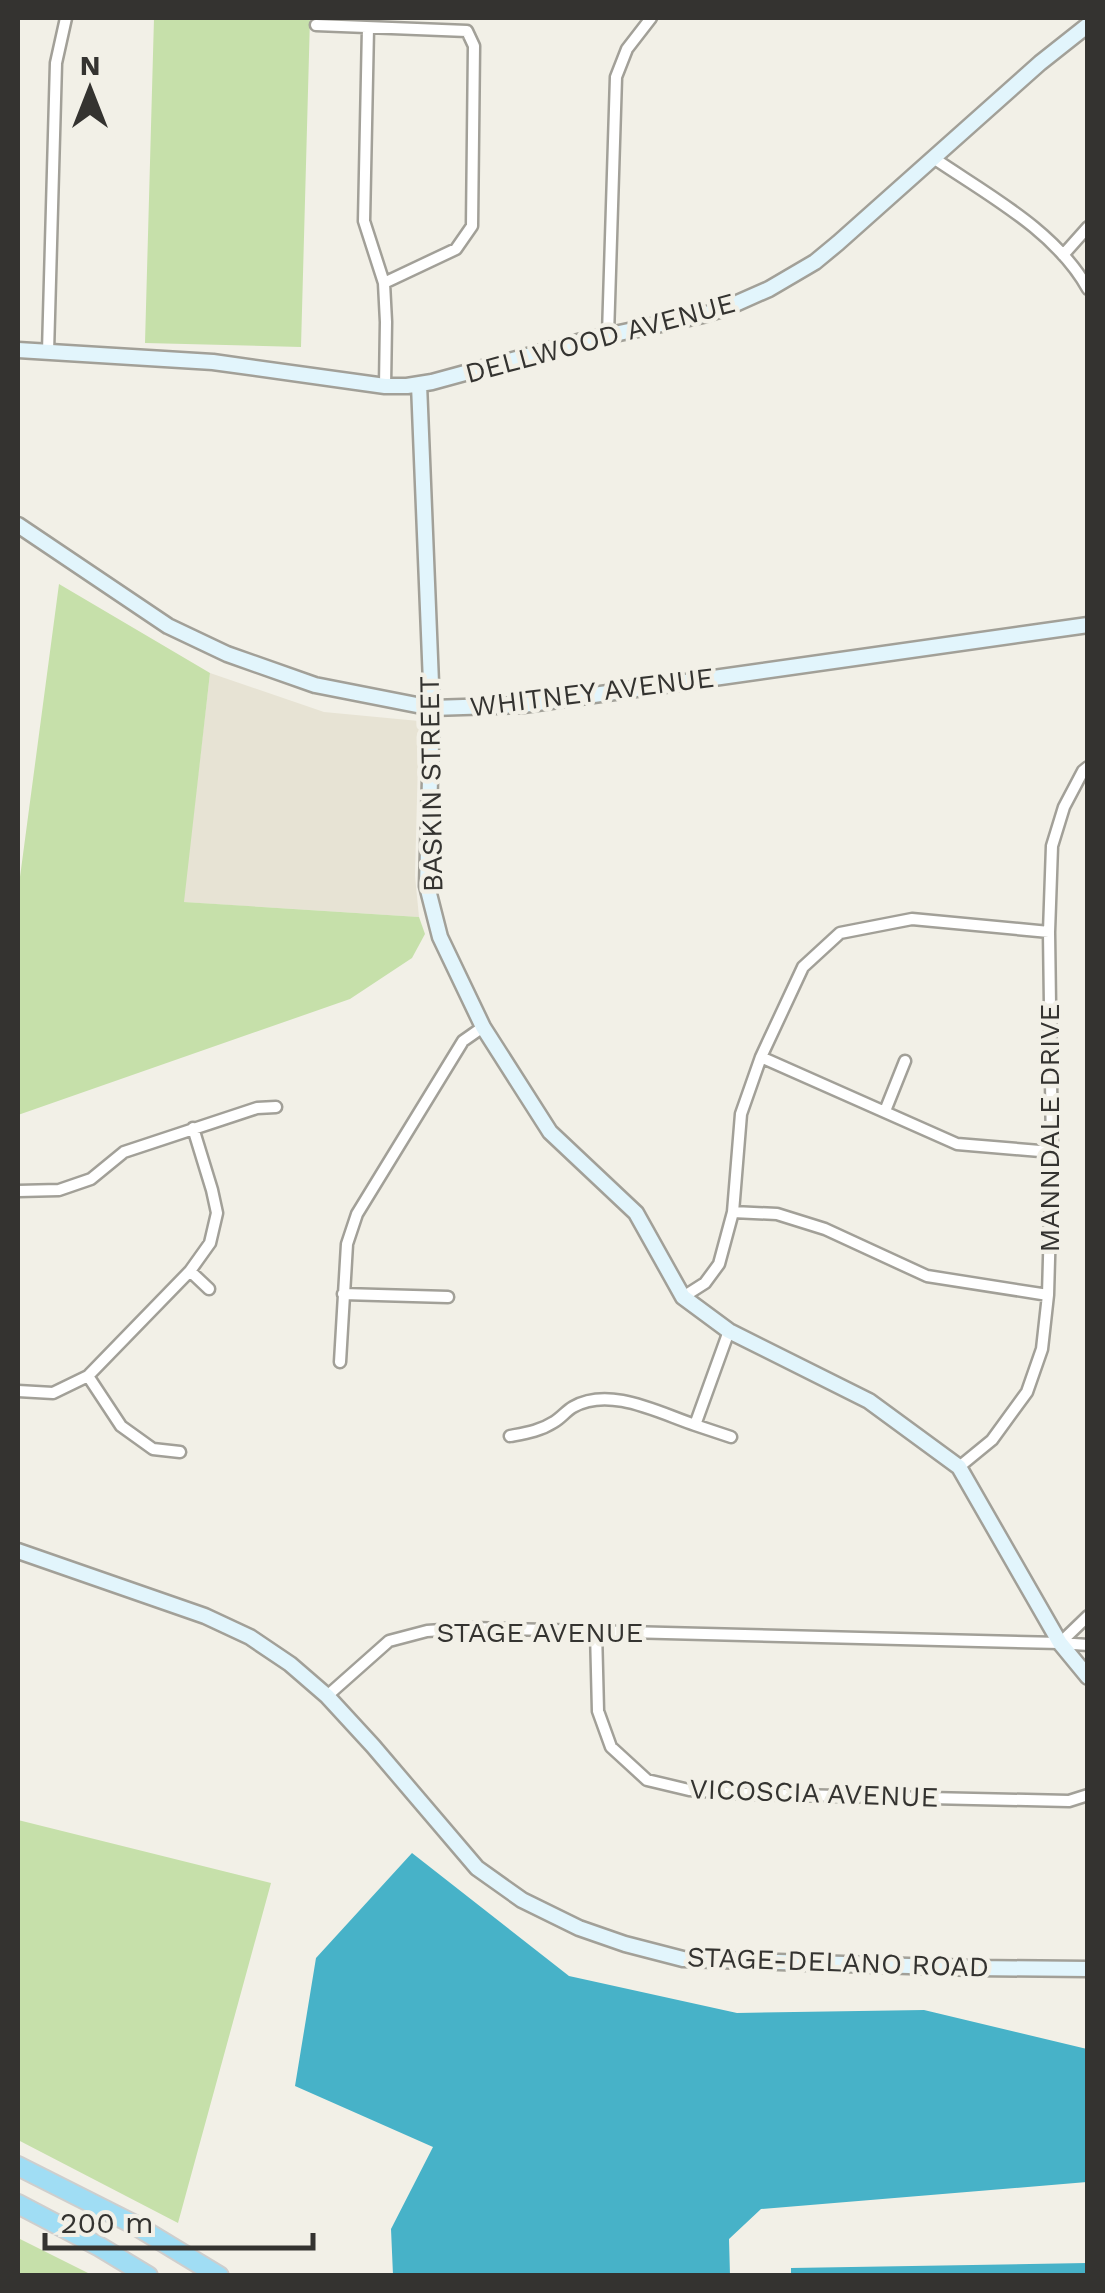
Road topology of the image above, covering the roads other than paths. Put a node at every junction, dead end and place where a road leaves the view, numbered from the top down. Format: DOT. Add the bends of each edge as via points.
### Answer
graph roads {
  1 [pos="66,18"];
  2 [pos="652,18"];
  3 [pos="316,25"];
  4 [pos="1088,26"];
  5 [pos="368,28"];
  6 [pos="935,158"];
  7 [pos="1088,227"];
  8 [pos="1063,255"];
  9 [pos="384,283"];
  10 [pos="1088,289"];
  11 [pos="608,335"];
  12 [pos="18,350"];
  13 [pos="48,352"];
  14 [pos="419,384"];
  15 [pos="385,386"];
  16 [pos="18,525"];
  17 [pos="1088,625"];
  18 [pos="432,708"];
  19 [pos="1088,767"];
  20 [pos="1049,932"];
  21 [pos="483,1027"];
  22 [pos="761,1057"];
  23 [pos="906,1060"];
  24 [pos="276,1107"];
  25 [pos="885,1111"];
  26 [pos="193,1128"];
  27 [pos="1052,1152"];
  28 [pos="18,1191"];
  29 [pos="732,1212"];
  30 [pos="190,1271"];
  31 [pos="209,1290"];
  32 [pos="342,1294"];
  33 [pos="1048,1295"];
  34 [pos="448,1297"];
  35 [pos="684,1297"];
  36 [pos="729,1331"];
  37 [pos="340,1362"];
  38 [pos="88,1376"];
  39 [pos="18,1391"];
  40 [pos="695,1425"];
  41 [pos="510,1436"];
  42 [pos="731,1438"];
  43 [pos="180,1452"];
  44 [pos="959,1468"];
  45 [pos="18,1551"];
  46 [pos="1088,1616"];
  47 [pos="596,1631"];
  48 [pos="1060,1642"];
  49 [pos="1088,1645"];
  50 [pos="1088,1677"];
  51 [pos="327,1696"];
  52 [pos="1088,1795"];
  53 [pos="1088,1969"];
  54 [pos="18,2166"];
  55 [pos="18,2204"];
  56 [pos="148,2276"];
  57 [pos="219,2276"];
  1 -- 13 [label="street" via="56,63"];
  2 -- 11 [label="street" via="616,77"];
  3 -- 5 [label="street"];
  4 -- 6 [label="street, DELLWOOD AVENUE"];
  5 -- 9 [label="street" via="364,221"];
  5 -- 9 [label="street" via="467,32 474,46 472,226 456,249"];
  6 -- 8 [label="street"];
  6 -- 11 [label="street, DELLWOOD AVENUE" via="815,262 769,289 726,308"];
  7 -- 8 [label="street"];
  8 -- 10 [label="street"];
  9 -- 15 [label="street"];
  11 -- 14 [label="street, DELLWOOD AVENUE"];
  12 -- 13 [label="street, DELLWOOD AVENUE"];
  13 -- 15 [label="street, DELLWOOD AVENUE" via="213,362"];
  14 -- 15 [label="street, DELLWOOD AVENUE"];
  14 -- 18 [label="street, BASKIN STREET"];
  16 -- 18 [label="street, WHITNEY AVENUE" via="168,626 227,654 315,685"];
  17 -- 18 [label="street, WHITNEY AVENUE" via="523,704"];
  18 -- 21 [label="street, BASKIN STREET" via="427,886 440,937"];
  19 -- 20 [label="street, MANNDALE DRIVE" via="1064,807 1052,846"];
  20 -- 22 [label="street" via="912,919 840,933 803,967"];
  20 -- 27 [label="street, MANNDALE DRIVE"];
  21 -- 32 [label="street" via="464,1042 358,1214"];
  21 -- 35 [label="street, BASKIN STREET" via="550,1132 636,1213"];
  22 -- 25 [label="street"];
  22 -- 29 [label="street" via="741,1114"];
  23 -- 25 [label="street"];
  24 -- 26 [label="street"];
  25 -- 27 [label="street" via="957,1144"];
  26 -- 28 [label="street" via="124,1152 91,1180 59,1190"];
  26 -- 30 [label="street" via="216,1213 210,1242"];
  27 -- 33 [label="street, MANNDALE DRIVE"];
  29 -- 33 [label="street" via="778,1214 825,1229 927,1276"];
  29 -- 35 [label="street" via="719,1264"];
  30 -- 31 [label="street"];
  30 -- 38 [label="street"];
  32 -- 34 [label="street"];
  32 -- 37 [label="street"];
  33 -- 44 [label="street, MANNDALE DRIVE" via="1042,1349 1027,1392 992,1440"];
  35 -- 36 [label="street, BASKIN STREET"];
  36 -- 40 [label="street"];
  36 -- 44 [label="street, BASKIN STREET" via="869,1401"];
  38 -- 39 [label="street" via="53,1393"];
  38 -- 43 [label="street" via="122,1426 153,1449"];
  40 -- 41 [label="street" via="597,1399 536,1432"];
  40 -- 42 [label="street"];
  44 -- 48 [label="street, BASKIN STREET"];
  45 -- 51 [label="street" via="250,1637"];
  46 -- 48 [label="street"];
  47 -- 48 [label="street, STAGE AVENUE"];
  47 -- 51 [label="street, STAGE AVENUE" via="427,1630 389,1641"];
  47 -- 52 [label="street, VICOSCIA AVENUE" via="604,1729 611,1747 647,1780 749,1794 1069,1801"];
  48 -- 49 [label="street, STAGE AVENUE"];
  48 -- 50 [label="street, BASKIN STREET"];
  51 -- 53 [label="street, STAGE-DELANO ROAD" via="478,1868 522,1900 579,1928 683,1958"];
  54 -- 57 [label="highway"];
  55 -- 56 [label="highway"];
}
